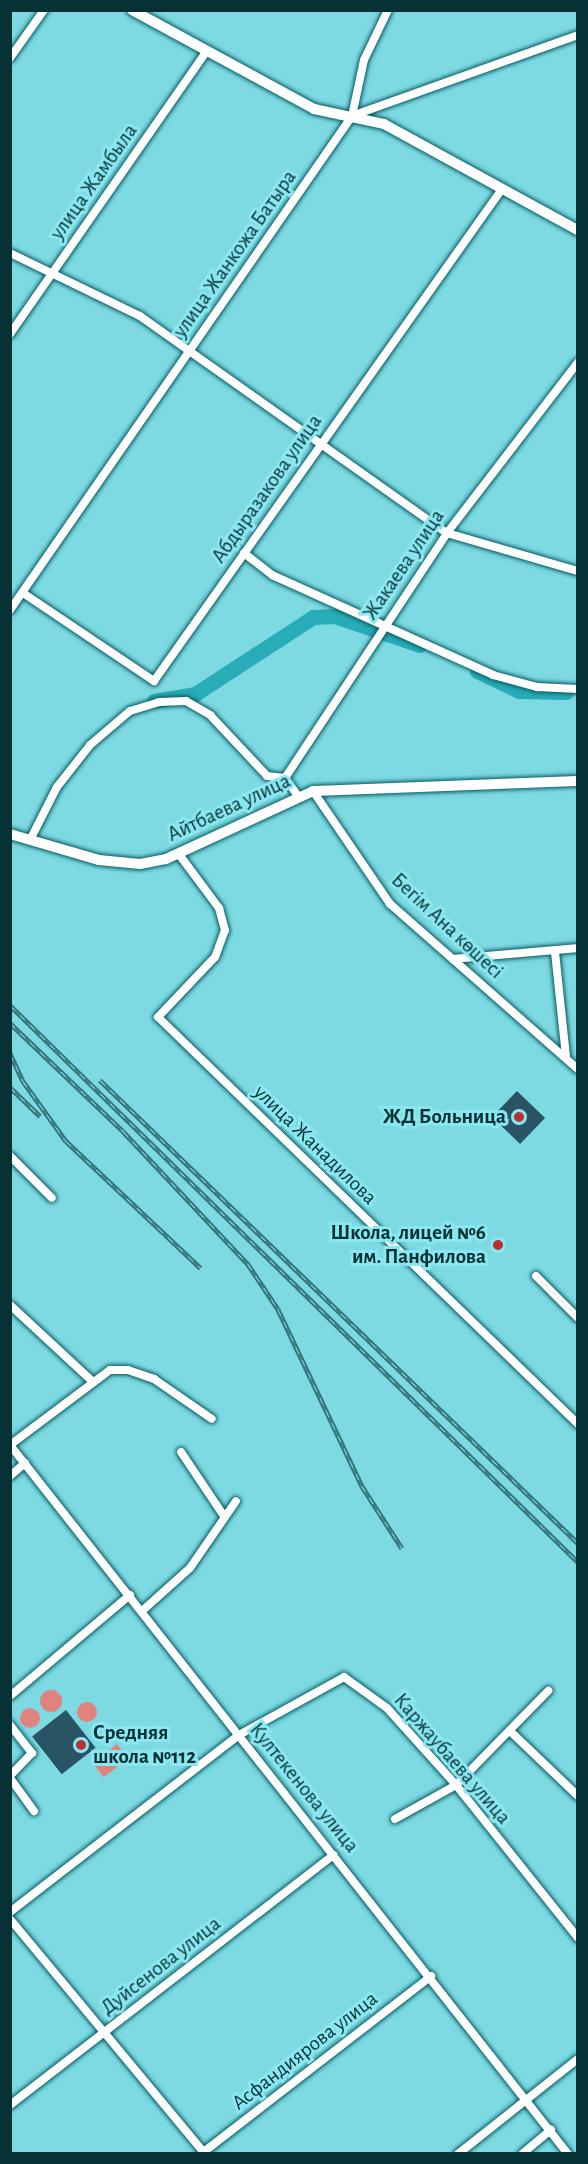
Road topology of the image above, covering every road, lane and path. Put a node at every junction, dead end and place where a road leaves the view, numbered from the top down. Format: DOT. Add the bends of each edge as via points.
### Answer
graph roads {
  1 [pos="44,10"];
  2 [pos="132,10"];
  3 [pos="388,10"];
  4 [pos="578,35"];
  5 [pos="207,51"];
  6 [pos="10,58"];
  7 [pos="352,116"];
  8 [pos="502,189"];
  9 [pos="578,230"];
  10 [pos="10,253"];
  11 [pos="52,275"];
  12 [pos="10,334"];
  13 [pos="191,350"];
  14 [pos="578,362"];
  15 [pos="322,442"];
  16 [pos="447,533"];
  17 [pos="244,553"];
  18 [pos="578,571"];
  19 [pos="23,593"];
  20 [pos="10,610"];
  21 [pos="383,627"];
  22 [pos="578,688"];
  23 [pos="285,778"];
  24 [pos="578,780"];
  25 [pos="313,791"];
  26 [pos="298,796"];
  27 [pos="10,834"];
  28 [pos="30,840"];
  29 [pos="178,853"];
  30 [pos="578,948"];
  31 [pos="555,952"];
  32 [pos="453,959"];
  33 [pos="566,1057"];
  34 [pos="578,1070"];
  35 [pos="10,1156"];
  36 [pos="51,1198"];
  37 [pos="537,1276"];
  38 [pos="10,1305"];
  39 [pos="578,1318"];
  40 [pos="91,1380"];
  41 [pos="212,1419"];
  42 [pos="578,1424"];
  43 [pos="10,1445"];
  44 [pos="181,1452"];
  45 [pos="25,1463"];
  46 [pos="10,1476"];
  47 [pos="236,1500"];
  48 [pos="225,1516"];
  49 [pos="130,1595"];
  50 [pos="142,1611"];
  51 [pos="548,1691"];
  52 [pos="10,1696"];
  53 [pos="10,1725"];
  54 [pos="511,1732"];
  55 [pos="239,1735"];
  56 [pos="10,1777"];
  57 [pos="456,1785"];
  58 [pos="578,1796"];
  59 [pos="34,1811"];
  60 [pos="395,1820"];
  61 [pos="334,1855"];
  62 [pos="10,1912"];
  63 [pos="10,1918"];
  64 [pos="578,1938"];
  65 [pos="431,1976"];
  66 [pos="104,2032"];
  67 [pos="578,2059"];
  68 [pos="528,2097"];
  69 [pos="10,2105"];
  70 [pos="552,2130"];
  71 [pos="203,2153"];
  72 [pos="458,2154"];
  73 [pos="522,2154"];
  74 [pos="568,2154"];
  1 -- 6 [label="street"];
  2 -- 5 [label="street"];
  3 -- 7 [label="street" via="364,60"];
  4 -- 7 [label="street"];
  5 -- 7 [label="street" via="314,109"];
  5 -- 11 [label="street, улица Жамбыла"];
  7 -- 8 [label="street" via="384,124"];
  7 -- 13 [label="street, улица Жанкожа Батыра"];
  8 -- 9 [label="street"];
  8 -- 15 [label="street, Абдыразакова улица"];
  10 -- 11 [label="street"];
  11 -- 12 [label="street, улица Жамбыла"];
  11 -- 13 [label="street" via="140,316"];
  13 -- 15 [label="street"];
  13 -- 19 [label="street, улица Жанкожа Батыра"];
  14 -- 16 [label="street, Жакаева улица"];
  15 -- 16 [label="street"];
  15 -- 17 [label="street, Абдыразакова улица"];
  16 -- 18 [label="street"];
  16 -- 21 [label="street, Жакаева улица"];
  17 -- 19 [label="street, Абдыразакова улица" via="154,681"];
  17 -- 21 [label="street" via="272,575"];
  19 -- 20 [label="street, улица Жанкожа Батыра"];
  21 -- 22 [label="street" via="494,675 537,687"];
  21 -- 23 [label="street, Жакаева улица"];
  23 -- 26 [label="street"];
  23 -- 28 [label="street" via="267,776 210,716 186,701 159,702 130,711 90,746 57,787"];
  24 -- 25 [label="street, Айтбаева улица"];
  25 -- 26 [label="street, Айтбаева улица"];
  25 -- 32 [label="street, Бегім Ана көшесі" via="390,904"];
  26 -- 29 [label="street, Айтбаева улица"];
  27 -- 28 [label="street, Айтбаева улица"];
  28 -- 29 [label="street, Айтбаева улица" via="116,864 156,861"];
  29 -- 42 [label="street, улица Жанадилова" via="219,908 225,930 215,957 158,1017"];
  30 -- 31 [label="street"];
  31 -- 32 [label="street"];
  31 -- 33 [label="street"];
  32 -- 33 [label="street, Бегім Ана көшесі"];
  33 -- 34 [label="street, Бегім Ана көшесі"];
  35 -- 36 [label="street"];
  37 -- 39 [label="street"];
  38 -- 40 [label="street"];
  40 -- 41 [label="street" via="110,1370 128,1370 154,1379"];
  40 -- 43 [label="street"];
  43 -- 45 [label="street, Култекенова улица"];
  44 -- 48 [label="street"];
  45 -- 46 [label="street"];
  45 -- 49 [label="street, Култекенова улица"];
  47 -- 48 [label="street"];
  48 -- 50 [label="street" via="190,1568"];
  49 -- 50 [label="street, Култекенова улица"];
  49 -- 52 [label="street"];
  50 -- 55 [label="street, Култекенова улица"];
  51 -- 54 [label="street"];
  53 -- 56 [label="street" via="32,1753"];
  54 -- 57 [label="street"];
  54 -- 58 [label="street"];
  55 -- 57 [label="street, Каржаубаева улица" via="344,1677 387,1708"];
  55 -- 61 [label="street, Култекенова улица"];
  55 -- 62 [label="street"];
  56 -- 59 [label="street"];
  57 -- 60 [label="street"];
  57 -- 64 [label="street, Каржаубаева улица"];
  61 -- 65 [label="street, Култекенова улица"];
  61 -- 66 [label="street, Дуйсенова улица"];
  63 -- 66 [label="street"];
  65 -- 68 [label="street, Култекенова улица"];
  65 -- 71 [label="street, Асфандиярова улица"];
  66 -- 69 [label="street, Дуйсенова улица"];
  66 -- 71 [label="street"];
  67 -- 68 [label="street"];
  68 -- 70 [label="street, Култекенова улица"];
  68 -- 72 [label="street"];
  70 -- 73 [label="street"];
  70 -- 74 [label="street, Култекенова улица"];
}
